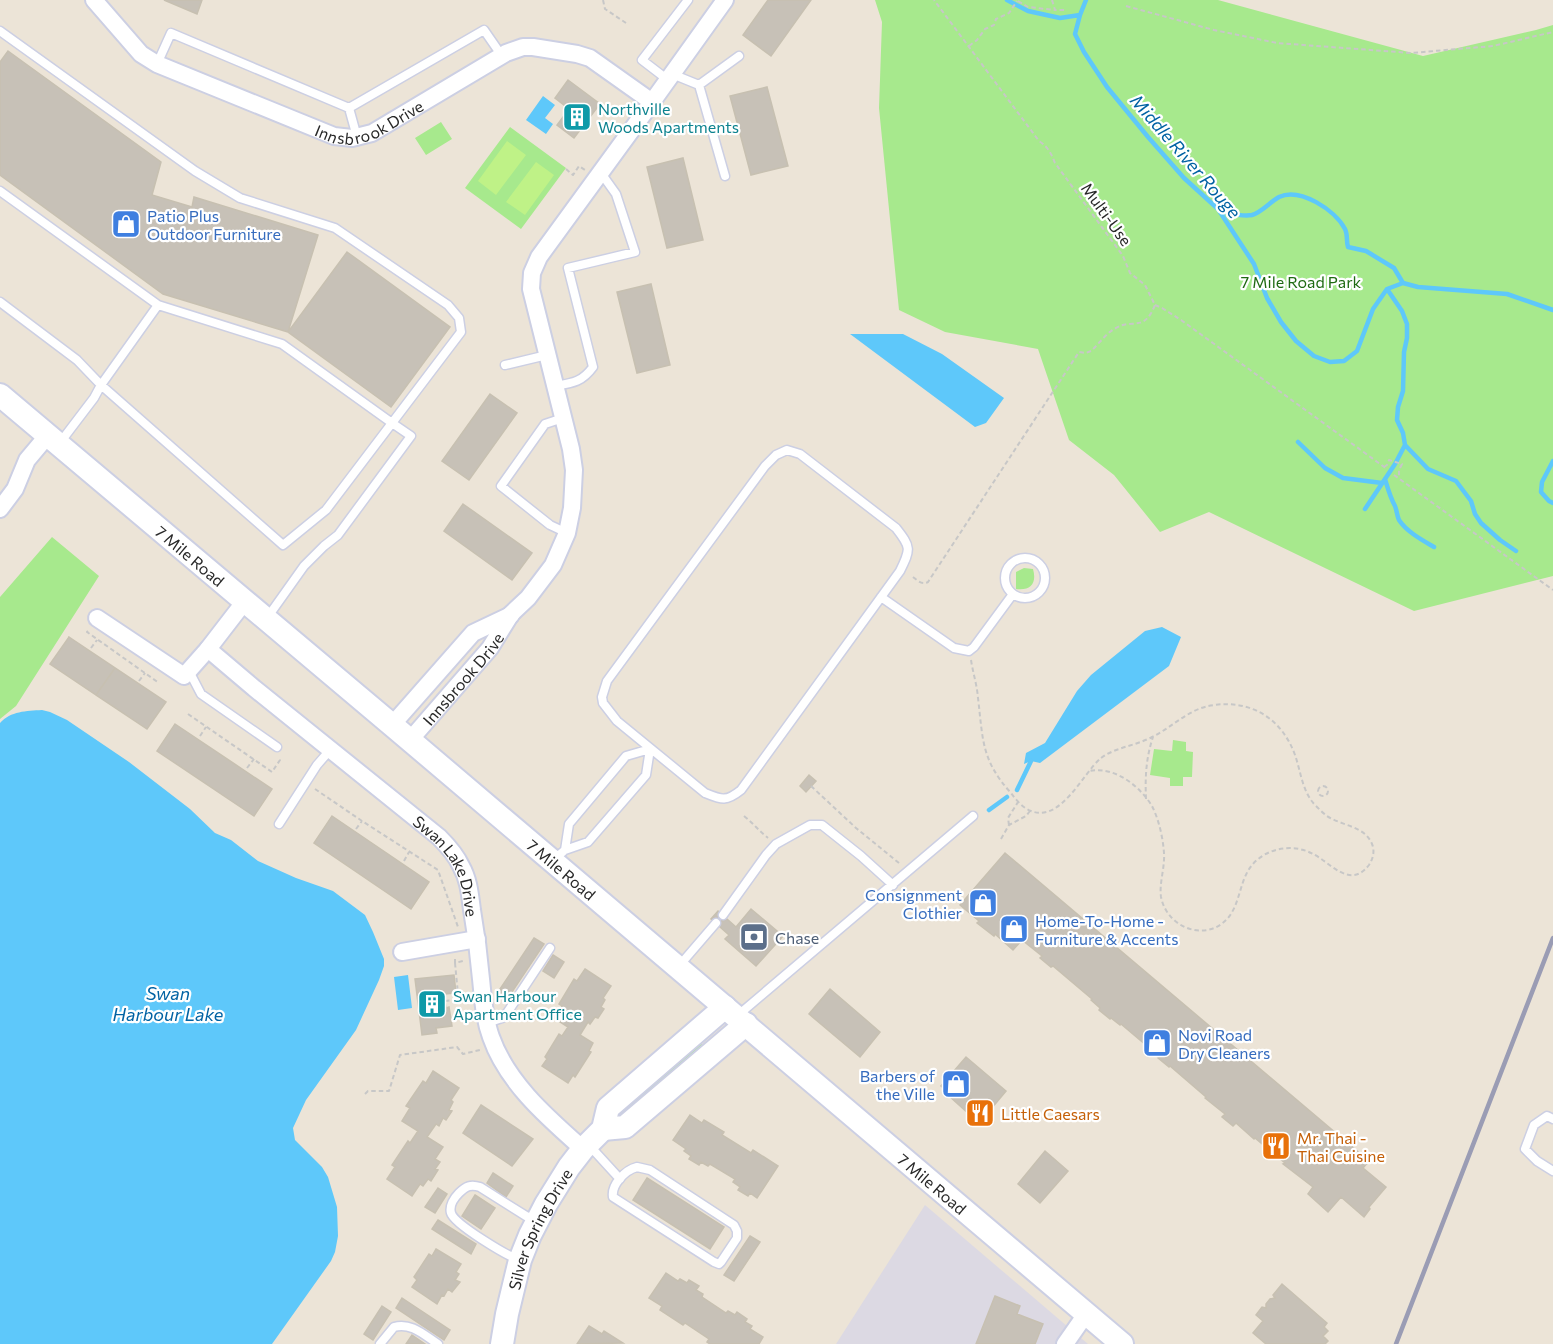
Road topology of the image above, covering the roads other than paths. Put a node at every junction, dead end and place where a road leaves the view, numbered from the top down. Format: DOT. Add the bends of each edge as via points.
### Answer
graph roads {
  1 [pos="94,0"];
  2 [pos="688,0"];
  3 [pos="725,0"];
  4 [pos="0,31"];
  5 [pos="501,56"];
  6 [pos="739,56"];
  7 [pos="157,64"];
  8 [pos="670,77"];
  9 [pos="699,85"];
  10 [pos="652,102"];
  11 [pos="349,108"];
  12 [pos="357,137"];
  13 [pos="601,173"];
  14 [pos="725,176"];
  15 [pos="0,190"];
  16 [pos="0,302"];
  17 [pos="158,305"];
  18 [pos="547,355"];
  19 [pos="505,365"];
  20 [pos="101,385"];
  21 [pos="555,386"];
  22 [pos="0,395"];
  23 [pos="563,418"];
  24 [pos="392,423"];
  25 [pos="53,439"];
  26 [pos="0,509"];
  27 [pos="567,533"];
  28 [pos="1013,594"];
  29 [pos="881,597"];
  30 [pos="245,601"];
  31 [pos="512,614"];
  32 [pos="97,618"];
  33 [pos="266,619"];
  34 [pos="208,649"];
  35 [pos="189,671"];
  36 [pos="392,725"];
  37 [pos="410,740"];
  38 [pos="277,747"];
  39 [pos="331,749"];
  40 [pos="650,749"];
  41 [pos="973,816"];
  42 [pos="279,824"];
  43 [pos="558,856"];
  44 [pos="893,885"];
  45 [pos="723,915"];
  46 [pos="716,923"];
  47 [pos="477,939"];
  48 [pos="550,948"];
  49 [pos="402,952"];
  50 [pos="678,967"];
  51 [pos="736,1016"];
  52 [pos="487,1023"];
  53 [pos="1553,1119"];
  54 [pos="591,1141"];
  55 [pos="1553,1171"];
  56 [pos="620,1179"];
  57 [pos="537,1221"];
  58 [pos="520,1260"];
  59 [pos="1086,1314"];
  60 [pos="1119,1343"];
  61 [pos="380,1344"];
  62 [pos="438,1344"];
  63 [pos="502,1344"];
  64 [pos="1065,1344"];
  1 -- 7 [label="street, Innsbrook Drive" via="141,54"];
  2 -- 8 [label="lane" via="642,60"];
  3 -- 8 [label="street, Innsbrook Drive"];
  4 -- 24 [label="lane" via="195,171 240,198 335,228 448,305 459,318 461,332"];
  5 -- 10 [label="street, Innsbrook Drive" via="523,47 583,56 599,63"];
  5 -- 11 [label="lane" via="484,30"];
  5 -- 12 [label="street, Innsbrook Drive" via="372,133"];
  6 -- 9 [label="lane"];
  7 -- 11 [label="lane" via="171,33"];
  7 -- 12 [label="street, Innsbrook Drive" via="334,136"];
  8 -- 9 [label="lane"];
  8 -- 10 [label="street, Innsbrook Drive"];
  9 -- 14 [label="lane"];
  10 -- 13 [label="street, Innsbrook Drive"];
  11 -- 12 [label="lane"];
  13 -- 18 [label="street, Innsbrook Drive" via="532,273 531,289"];
  13 -- 21 [label="lane" via="616,194 635,252 568,268 593,367 577,382"];
  15 -- 17 [label="lane"];
  16 -- 20 [label="lane" via="76,360"];
  17 -- 20 [label="lane"];
  17 -- 24 [label="lane" via="282,344"];
  18 -- 19 [label="lane"];
  18 -- 21 [label="street, Innsbrook Drive"];
  20 -- 24 [label="lane" via="283,545 326,510"];
  20 -- 25 [label="lane" via="94,398"];
  21 -- 23 [label="street, Innsbrook Drive"];
  22 -- 25 [label="street, 7 Mile Road"];
  23 -- 27 [label="street, Innsbrook Drive" via="574,470"];
  23 -- 27 [label="lane" via="545,424 501,486 550,525"];
  24 -- 33 [label="lane" via="411,436 338,535 304,566"];
  25 -- 26 [label="street" via="27,460 15,489"];
  25 -- 30 [label="street, 7 Mile Road"];
  27 -- 31 [label="street, Innsbrook Drive" via="545,577"];
  28 -- 28 [label="lane" via="1024,598 1041,590 1045,578 1036,562 1024,558 1008,569 1006,582"];
  28 -- 29 [label="lane" via="969,651 954,648"];
  29 -- 40 [label="lane" via="732,798 719,799 705,793"];
  29 -- 40 [label="lane" via="908,555 907,542 896,528 800,454 787,450 776,454 607,681 603,704"];
  30 -- 33 [label="street, 7 Mile Road"];
  30 -- 34 [label="street"];
  31 -- 36 [label="street, Innsbrook Drive" via="473,633"];
  31 -- 37 [label="street, Innsbrook Drive" via="490,648"];
  32 -- 35 [label="street" via="184,676"];
  33 -- 36 [label="street, 7 Mile Road"];
  34 -- 35 [label="street"];
  34 -- 39 [label="street, Swan Lake Drive"];
  35 -- 38 [label="lane" via="201,694"];
  36 -- 37 [label="street, 7 Mile Road"];
  37 -- 43 [label="street, 7 Mile Road"];
  39 -- 42 [label="lane"];
  39 -- 47 [label="street, Swan Lake Drive" via="452,851 469,885"];
  40 -- 43 [label="lane" via="626,756 569,824"];
  40 -- 43 [label="lane" via="646,775 588,842"];
  41 -- 44 [label="lane"];
  43 -- 50 [label="street, 7 Mile Road"];
  44 -- 45 [label="lane" via="822,825 810,825 776,844"];
  44 -- 51 [label="lane"];
  46 -- 50 [label="lane"];
  47 -- 49 [label="street" via="456,937"];
  47 -- 52 [label="street, Swan Lake Drive"];
  48 -- 52 [label="lane" via="502,1018"];
  50 -- 51 [label="street, 7 Mile Road"];
  51 -- 54 [label="street" via="625,1127"];
  51 -- 59 [label="street, 7 Mile Road"];
  52 -- 54 [label="street, Swan Lake Drive" via="496,1050 524,1092 562,1130"];
  53 -- 55 [label="lane" via="1547,1116 1534,1125 1525,1149"];
  54 -- 56 [label="lane"];
  54 -- 57 [label="street, Silver Spring Drive" via="564,1174"];
  56 -- 56 [label="lane" via="613,1197 721,1263 738,1235 729,1221 644,1167 632,1168"];
  57 -- 58 [label="street, Silver Spring Drive"];
  57 -- 58 [label="lane" via="475,1185 466,1186 452,1203 452,1215 458,1222"];
  58 -- 63 [label="street, Silver Spring Drive"];
  59 -- 60 [label="street, 7 Mile Road"];
  59 -- 64 [label="street"];
  61 -- 62 [label="lane" via="394,1327 403,1325"];
}
